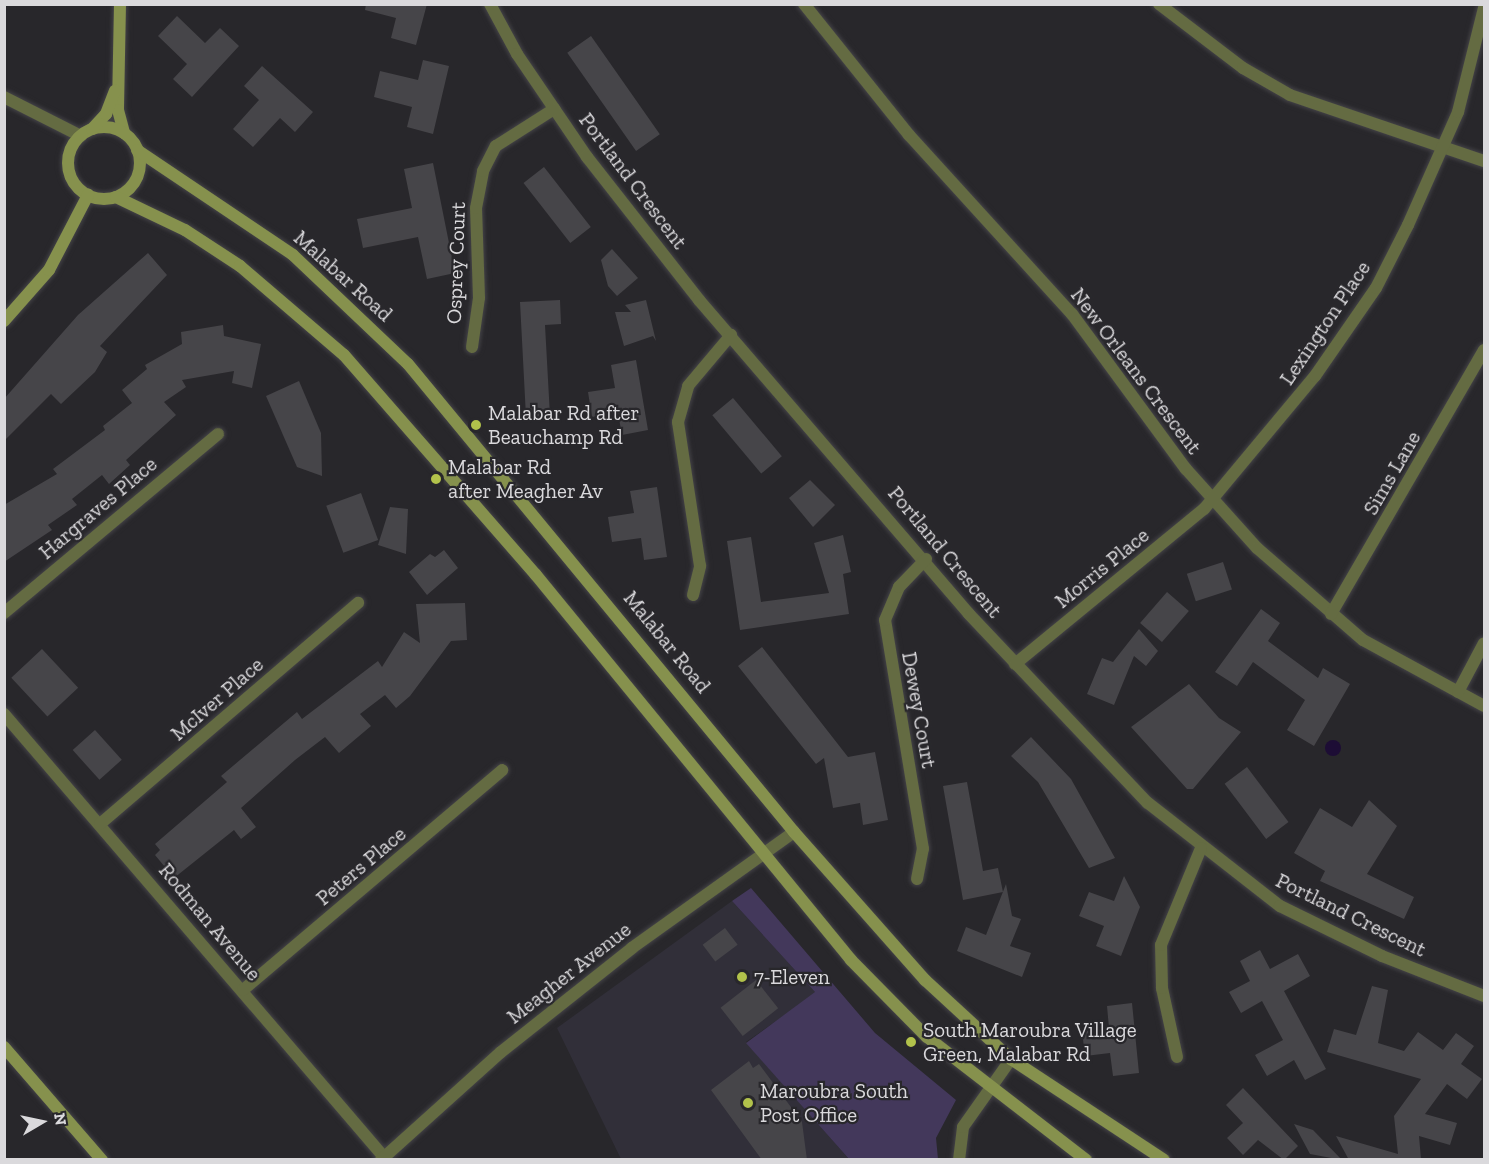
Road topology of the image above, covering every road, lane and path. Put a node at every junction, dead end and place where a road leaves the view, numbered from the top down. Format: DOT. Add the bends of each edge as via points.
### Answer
graph roads {
  1 [pos="120,4"];
  2 [pos="490,4"];
  3 [pos="804,4"];
  4 [pos="1159,4"];
  5 [pos="1485,8"];
  6 [pos="117,84"];
  7 [pos="4,97"];
  8 [pos="555,109"];
  9 [pos="86,133"];
  10 [pos="124,133"];
  11 [pos="1440,147"];
  12 [pos="137,150"];
  13 [pos="1485,161"];
  14 [pos="88,195"];
  15 [pos="116,197"];
  16 [pos="4,321"];
  17 [pos="731,335"];
  18 [pos="472,347"];
  19 [pos="1485,350"];
  20 [pos="218,434"];
  21 [pos="1211,501"];
  22 [pos="926,559"];
  23 [pos="693,595"];
  24 [pos="358,603"];
  25 [pos="4,613"];
  26 [pos="1331,614"];
  27 [pos="1485,643"];
  28 [pos="1016,664"];
  29 [pos="1458,692"];
  30 [pos="1485,706"];
  31 [pos="4,714"];
  32 [pos="502,770"];
  33 [pos="100,824"];
  34 [pos="794,832"];
  35 [pos="1201,848"];
  36 [pos="763,854"];
  37 [pos="917,879"];
  38 [pos="243,990"];
  39 [pos="1485,996"];
  40 [pos="4,1047"];
  41 [pos="1177,1057"];
  42 [pos="1011,1059"];
  43 [pos="989,1087"];
  44 [pos="383,1158"];
  45 [pos="102,1160"];
  46 [pos="959,1160"];
  47 [pos="1086,1160"];
  48 [pos="1164,1160"];
  1 -- 6 [label="main road"];
  2 -- 8 [label="street, Portland Crescent"];
  3 -- 21 [label="street, New Orleans Crescent" via="909,135 1072,314"];
  4 -- 11 [label="street" via="1243,68 1290,95"];
  5 -- 11 [label="street, Lexington Place" via="1458,112"];
  6 -- 9 [label="main road" via="106,114"];
  6 -- 10 [label="main road"];
  7 -- 9 [label="street"];
  8 -- 17 [label="street, Portland Crescent"];
  8 -- 18 [label="street, Osprey Court" via="496,146 483,171 476,208 479,298"];
  9 -- 10 [label="main road"];
  9 -- 14 [label="main road" via="69,167"];
  10 -- 12 [label="main road"];
  11 -- 13 [label="street"];
  11 -- 21 [label="street, Lexington Place" via="1376,288 1281,423"];
  12 -- 15 [label="main road" via="137,178"];
  12 -- 34 [label="main road, Malabar Road" via="293,255 408,364"];
  14 -- 15 [label="main road"];
  14 -- 16 [label="main road" via="49,270"];
  15 -- 36 [label="main road" via="185,230 240,266 345,355 536,575"];
  17 -- 22 [label="street, Portland Crescent"];
  17 -- 23 [label="street" via="688,386 678,422 700,567"];
  19 -- 26 [label="street, Sims Lane"];
  20 -- 25 [label="street, Hargraves Place"];
  21 -- 26 [label="street, New Orleans Crescent"];
  21 -- 28 [label="street, Morris Place"];
  22 -- 28 [label="street, Portland Crescent"];
  22 -- 37 [label="street, Dewey Court" via="899,587 885,620 923,849"];
  24 -- 33 [label="street, McIver Place"];
  26 -- 29 [label="street, New Orleans Crescent" via="1363,640"];
  27 -- 29 [label="street"];
  28 -- 35 [label="street, Portland Crescent" via="1148,802"];
  29 -- 30 [label="street, New Orleans Crescent"];
  31 -- 33 [label="street, Rodman Avenue"];
  32 -- 38 [label="street, Peters Place"];
  33 -- 38 [label="street, Rodman Avenue"];
  34 -- 36 [label="street, Meagher Avenue"];
  34 -- 42 [label="main road, Malabar Road" via="925,980"];
  35 -- 39 [label="street, Portland Crescent" via="1280,906 1382,956"];
  35 -- 41 [label="street" via="1161,945 1162,988"];
  36 -- 43 [label="main road" via="851,960 927,1037"];
  36 -- 44 [label="street, Meagher Avenue" via="646,937 501,1052"];
  38 -- 44 [label="street, Rodman Avenue"];
  40 -- 45 [label="main road"];
  42 -- 43 [label="street"];
  42 -- 48 [label="main road, Malabar Road"];
  43 -- 46 [label="street" via="963,1127"];
  43 -- 47 [label="main road"];
}
